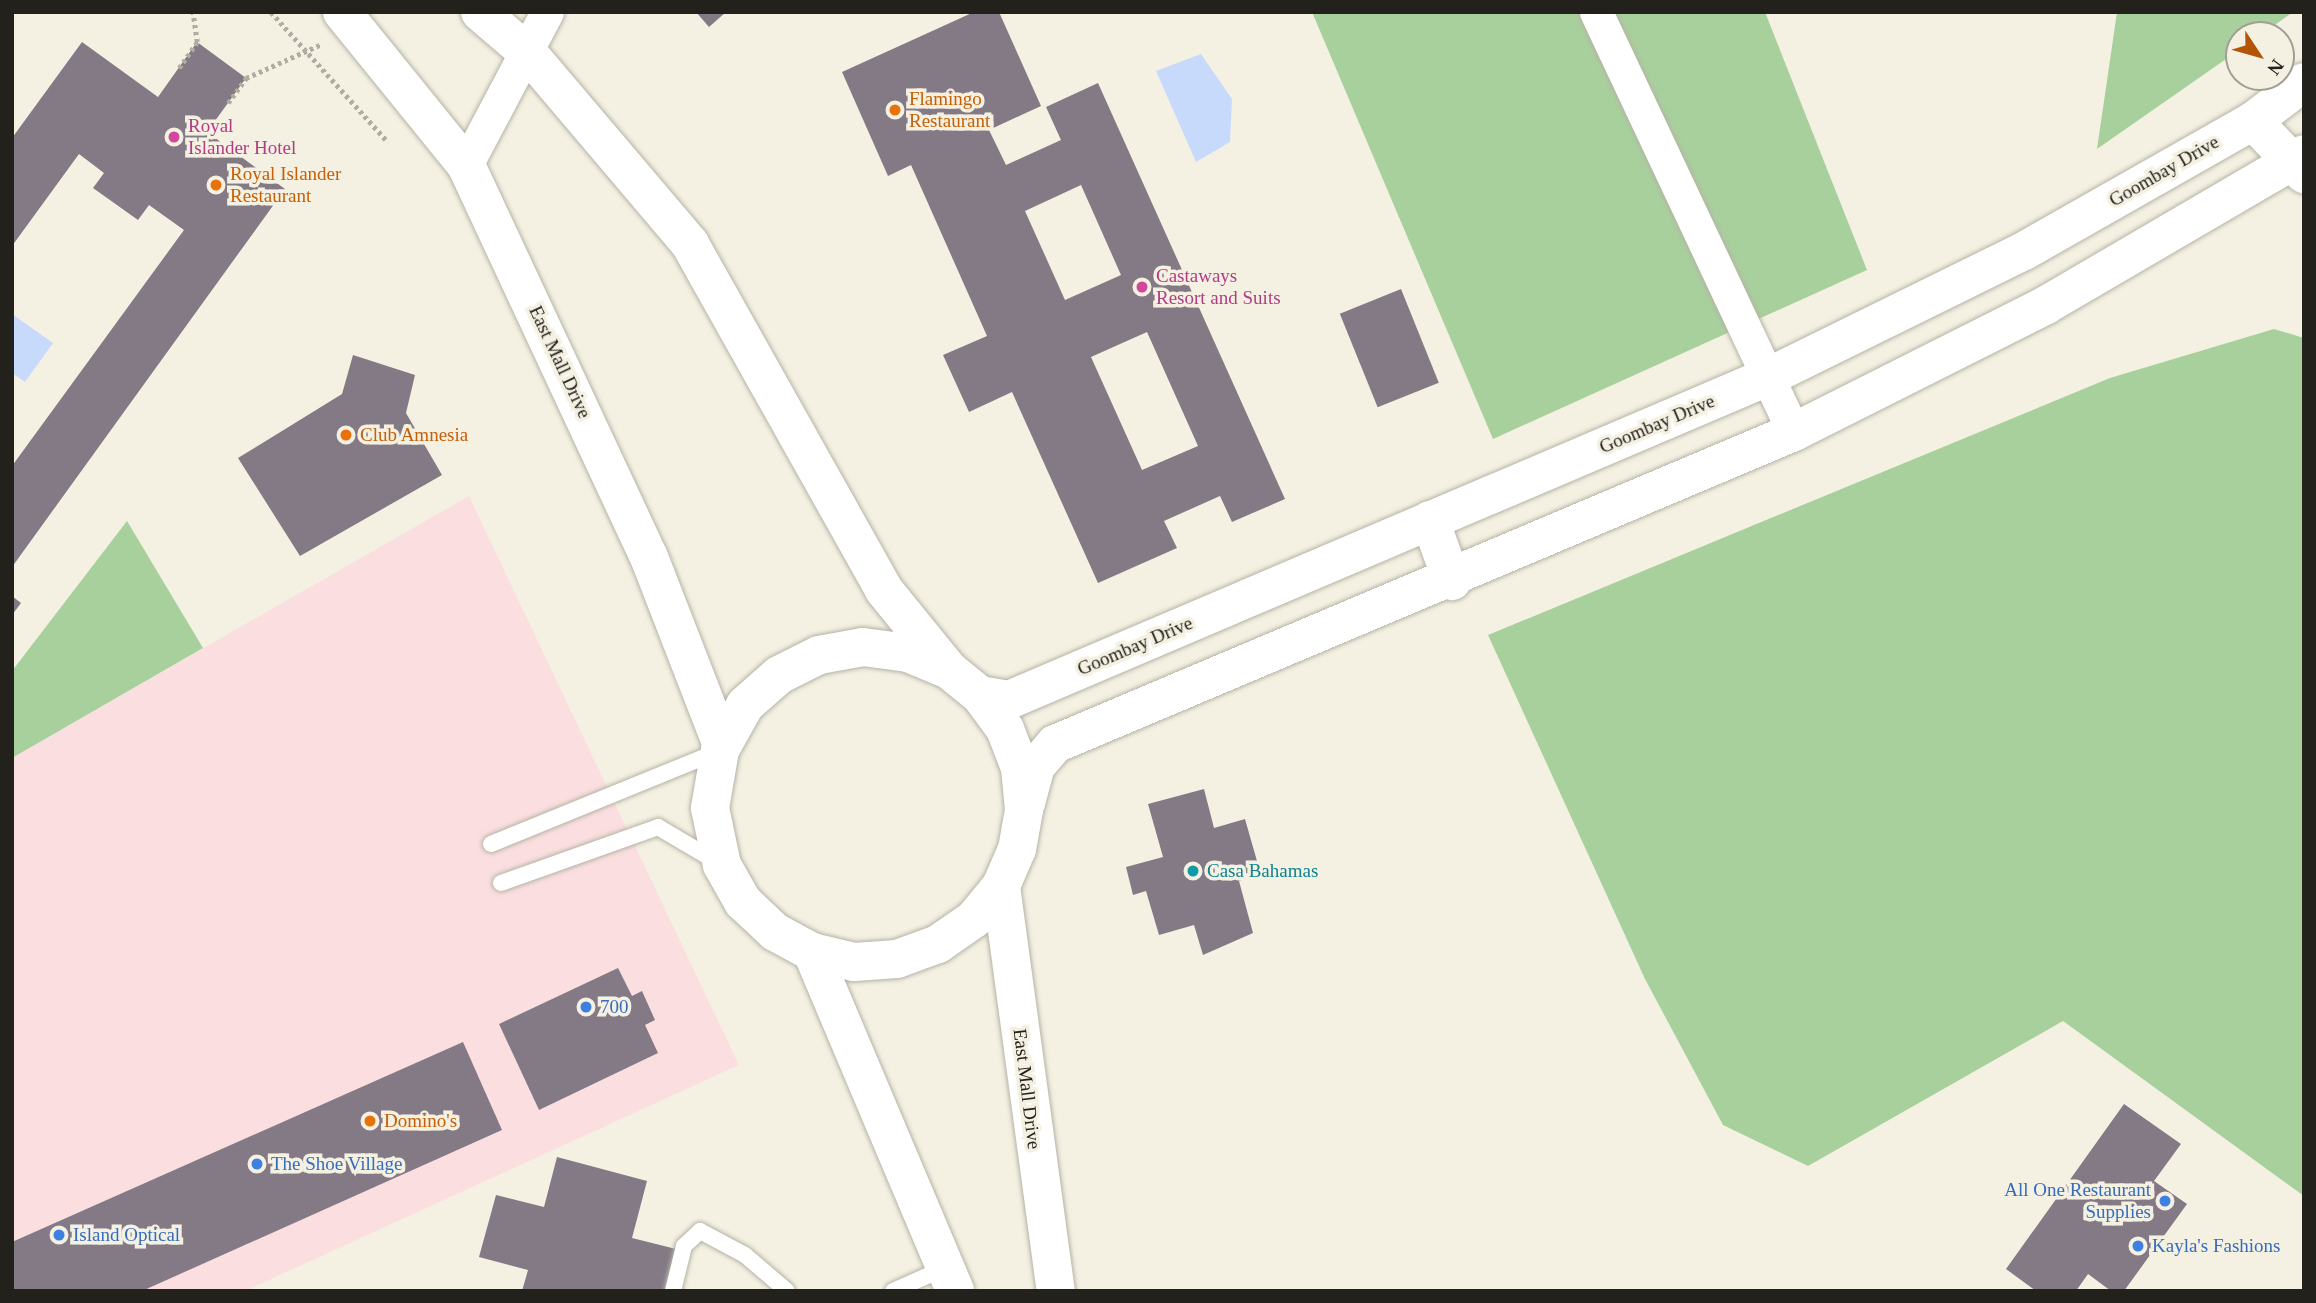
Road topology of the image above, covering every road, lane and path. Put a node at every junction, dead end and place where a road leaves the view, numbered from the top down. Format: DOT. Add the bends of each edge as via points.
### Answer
graph roads {
  1 [pos="193,12"];
  2 [pos="271,12"];
  3 [pos="480,12"];
  4 [pos="547,12"];
  5 [pos="1595,12"];
  6 [pos="353,23"];
  7 [pos="304,48"];
  8 [pos="530,54"];
  9 [pos="179,68"];
  10 [pos="2304,82"];
  11 [pos="228,103"];
  12 [pos="2253,121"];
  13 [pos="388,142"];
  14 [pos="466,164"];
  15 [pos="2299,164"];
  16 [pos="1772,375"];
  17 [pos="1794,432"];
  18 [pos="1430,520"];
  19 [pos="1452,581"];
  20 [pos="949,670"];
  21 [pos="980,695"];
  22 [pos="721,748"];
  23 [pos="1024,810"];
  24 [pos="491,844"];
  25 [pos="722,865"];
  26 [pos="501,883"];
  27 [pos="1001,886"];
  28 [pos="812,952"];
  29 [pos="950,1279"];
  30 [pos="673,1291"];
  31 [pos="787,1291"];
  32 [pos="893,1291"];
  33 [pos="1056,1291"];
  1 -- 9 [label="path" via="197,42"];
  2 -- 7 [label="path"];
  3 -- 8 [label="main road"];
  4 -- 8 [label="street"];
  5 -- 16 [label="street"];
  6 -- 7 [label="path"];
  6 -- 14 [label="main road, East Mall Drive"];
  7 -- 11 [label="path" via="246,78"];
  7 -- 13 [label="path"];
  8 -- 14 [label="street"];
  8 -- 20 [label="main road" via="690,244 884,590"];
  10 -- 12 [label="main road, Goombay Drive"];
  12 -- 15 [label="main road"];
  12 -- 16 [label="main road, Goombay Drive" via="2024,251"];
  14 -- 22 [label="main road, East Mall Drive" via="649,557"];
  15 -- 17 [label="main road" via="2046,305"];
  16 -- 17 [label="street"];
  16 -- 18 [label="main road, Goombay Drive"];
  17 -- 19 [label="main road"];
  18 -- 19 [label="main road"];
  18 -- 21 [label="main road, Goombay Drive" via="1009,700"];
  19 -- 23 [label="main road" via="1055,744 1036,766"];
  20 -- 21 [label="main road"];
  20 -- 22 [label="main road" via="908,653 874,649 819,655 779,675 746,705"];
  21 -- 23 [label="main road" via="1005,729 1020,768"];
  22 -- 24 [label="lane"];
  22 -- 25 [label="main road" via="710,808"];
  23 -- 27 [label="main road" via="1017,849"];
  25 -- 26 [label="lane" via="659,827"];
  25 -- 28 [label="main road" via="743,902 775,932"];
  27 -- 28 [label="main road" via="974,919 938,944 897,959 854,961"];
  27 -- 33 [label="main road, East Mall Drive"];
  28 -- 29 [label="main road"];
  29 -- 32 [label="lane"];
  30 -- 31 [label="lane" via="684,1247 700,1231 745,1255"];
}
